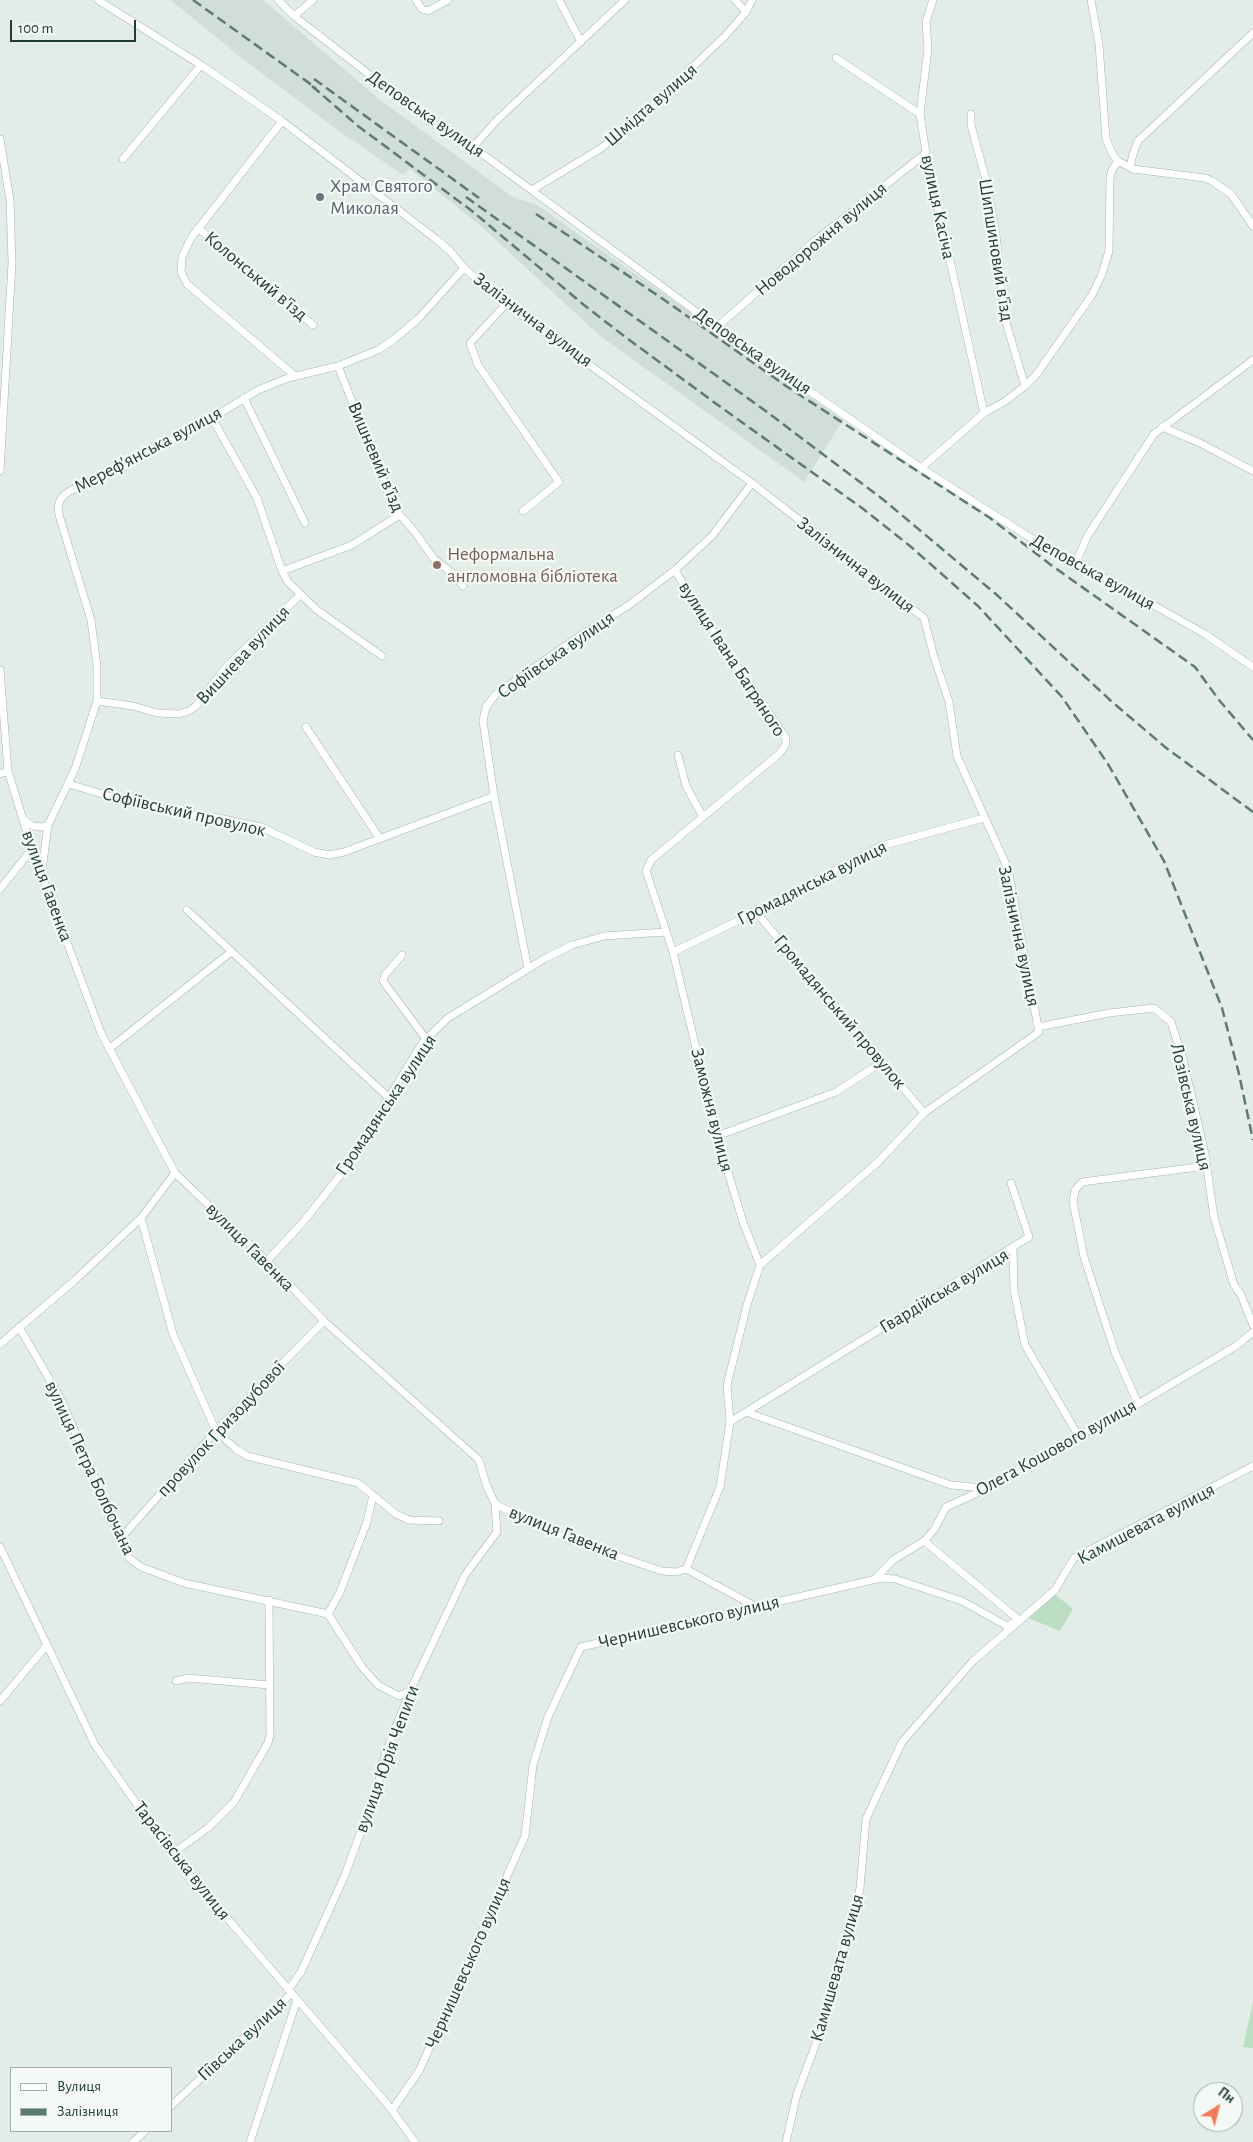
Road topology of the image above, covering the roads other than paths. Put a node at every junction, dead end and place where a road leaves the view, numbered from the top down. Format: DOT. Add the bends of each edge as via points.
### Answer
graph roads {
  1 [pos="98,0"];
  2 [pos="278,0"];
  3 [pos="313,0"];
  4 [pos="416,0"];
  5 [pos="448,0"];
  6 [pos="559,0"];
  7 [pos="625,0"];
  8 [pos="735,0"];
  9 [pos="752,0"];
  10 [pos="932,0"];
  11 [pos="1091,0"];
  12 [pos="746,12"];
  13 [pos="294,16"];
  14 [pos="1253,32"];
  15 [pos="580,42"];
  16 [pos="836,58"];
  17 [pos="201,65"];
  18 [pos="920,114"];
  19 [pos="971,114"];
  20 [pos="282,122"];
  21 [pos="0,140"];
  22 [pos="473,147"];
  23 [pos="926,153"];
  24 [pos="123,160"];
  25 [pos="1118,161"];
  26 [pos="1130,168"];
  27 [pos="532,190"];
  28 [pos="1252,221"];
  29 [pos="198,228"];
  30 [pos="464,268"];
  31 [pos="506,304"];
  32 [pos="313,325"];
  33 [pos="717,327"];
  34 [pos="1253,360"];
  35 [pos="338,366"];
  36 [pos="295,376"];
  37 [pos="1025,386"];
  38 [pos="244,398"];
  39 [pos="984,413"];
  40 [pos="212,418"];
  41 [pos="1162,427"];
  42 [pos="921,468"];
  43 [pos="0,471"];
  44 [pos="1253,471"];
  45 [pos="752,482"];
  46 [pos="524,511"];
  47 [pos="398,516"];
  48 [pos="305,523"];
  49 [pos="1076,562"];
  50 [pos="675,570"];
  51 [pos="282,571"];
  52 [pos="463,586"];
  53 [pos="300,595"];
  54 [pos="382,656"];
  55 [pos="1253,667"];
  56 [pos="0,670"];
  57 [pos="97,701"];
  58 [pos="306,727"];
  59 [pos="678,755"];
  60 [pos="8,771"];
  61 [pos="0,774"];
  62 [pos="68,784"];
  63 [pos="494,796"];
  64 [pos="702,817"];
  65 [pos="984,818"];
  66 [pos="23,819"];
  67 [pos="48,824"];
  68 [pos="380,839"];
  69 [pos="32,849"];
  70 [pos="41,874"];
  71 [pos="0,889"];
  72 [pos="187,910"];
  73 [pos="756,912"];
  74 [pos="666,932"];
  75 [pos="231,952"];
  76 [pos="673,952"];
  77 [pos="402,955"];
  78 [pos="528,969"];
  79 [pos="1038,1027"];
  80 [pos="426,1040"];
  81 [pos="109,1049"];
  82 [pos="882,1062"];
  83 [pos="390,1098"];
  84 [pos="924,1113"];
  85 [pos="717,1136"];
  86 [pos="1206,1166"];
  87 [pos="175,1173"];
  88 [pos="1011,1183"];
  89 [pos="141,1218"];
  90 [pos="1013,1247"];
  91 [pos="267,1261"];
  92 [pos="760,1265"];
  93 [pos="324,1321"];
  94 [pos="1253,1325"];
  95 [pos="19,1327"];
  96 [pos="1253,1332"];
  97 [pos="0,1344"];
  98 [pos="1138,1404"];
  99 [pos="746,1412"];
  100 [pos="730,1422"];
  101 [pos="216,1431"];
  102 [pos="1078,1436"];
  103 [pos="1253,1466"];
  104 [pos="985,1489"];
  105 [pos="373,1495"];
  106 [pos="495,1504"];
  107 [pos="439,1521"];
  108 [pos="121,1538"];
  109 [pos="924,1541"];
  110 [pos="0,1547"];
  111 [pos="686,1569"];
  112 [pos="875,1579"];
  113 [pos="269,1600"];
  114 [pos="755,1606"];
  115 [pos="328,1614"];
  116 [pos="1018,1620"];
  117 [pos="46,1646"];
  118 [pos="176,1681"];
  119 [pos="269,1685"];
  120 [pos="410,1691"];
  121 [pos="0,1701"];
  122 [pos="172,1854"];
  123 [pos="290,1992"];
  124 [pos="297,2000"];
  125 [pos="172,2105"];
  126 [pos="392,2110"];
  127 [pos="144,2132"];
  128 [pos="133,2142"];
  129 [pos="250,2142"];
  130 [pos="415,2142"];
  131 [pos="786,2142"];
  1 -- 17 [label="street, Залізнична вулиця"];
  2 -- 13 [label="street, Деповська вулиця"];
  3 -- 13 [label="street"];
  4 -- 5 [label="street" via="422,9 428,11"];
  6 -- 15 [label="street"];
  7 -- 15 [label="street"];
  8 -- 12 [label="street"];
  9 -- 12 [label="street, Шмідта вулиця"];
  10 -- 18 [label="street, вулиця Касіча" via="926,22 928,49"];
  11 -- 25 [label="street" via="1100,44 1106,139"];
  12 -- 27 [label="street, Шмідта вулиця" via="703,58 618,136"];
  13 -- 22 [label="street, Деповська вулиця" via="429,121"];
  14 -- 26 [label="street" via="1138,141"];
  15 -- 22 [label="street"];
  16 -- 18 [label="street"];
  17 -- 20 [label="street, Залізнична вулиця"];
  17 -- 24 [label="street"];
  18 -- 23 [label="street, вулиця Касіча"];
  19 -- 37 [label="street, Шипшиновий в'їзд" via="996,234 1004,316"];
  20 -- 29 [label="street"];
  20 -- 30 [label="street, Залізнична вулиця" via="436,239"];
  21 -- 43 [label="street" via="10,200 12,263"];
  22 -- 27 [label="street, Деповська вулиця"];
  23 -- 33 [label="street, Новодорожня вулиця" via="816,240"];
  23 -- 39 [label="street, вулиця Касіча"];
  25 -- 26 [label="street"];
  25 -- 37 [label="street" via="1110,174 1108,251 1102,274 1092,295"];
  26 -- 28 [label="street" via="1212,181 1231,194"];
  27 -- 33 [label="street, Деповська вулиця"];
  29 -- 32 [label="street, Колонський в'їзд"];
  29 -- 36 [label="street" via="182,257 182,277"];
  30 -- 31 [label="street, Залізнична вулиця"];
  30 -- 35 [label="street, Мереф'янська вулиця" via="418,319 393,340 378,350"];
  31 -- 45 [label="street, Залізнична вулиця"];
  31 -- 46 [label="street" via="470,343 478,365 559,482"];
  33 -- 42 [label="street, Деповська вулиця"];
  34 -- 41 [label="street"];
  35 -- 36 [label="street, Мереф'янська вулиця"];
  35 -- 47 [label="street, Вишневий в’їзд"];
  36 -- 38 [label="street, Мереф'янська вулиця"];
  37 -- 39 [label="street"];
  38 -- 40 [label="street, Мереф'янська вулиця"];
  38 -- 48 [label="street"];
  39 -- 42 [label="street"];
  40 -- 51 [label="street" via="257,498"];
  40 -- 57 [label="street, Мереф'янська вулиця" via="72,490 60,500 59,516 91,620 97,666"];
  41 -- 44 [label="street"];
  41 -- 49 [label="street" via="1088,535"];
  42 -- 49 [label="street, Деповська вулиця" via="1048,549"];
  45 -- 50 [label="street, Софіївська вулиця" via="712,536"];
  45 -- 65 [label="street, Залізнична вулиця" via="924,618 949,702 957,756"];
  47 -- 51 [label="street" via="352,545"];
  47 -- 52 [label="street, Вишневий в’їзд" via="414,531 434,559"];
  49 -- 55 [label="street, Деповська вулиця" via="1205,634"];
  50 -- 63 [label="street, Софіївська вулиця" via="489,702 483,721"];
  50 -- 64 [label="street, вулиця Івана Багряного" via="786,738 779,754"];
  51 -- 53 [label="street"];
  53 -- 54 [label="street"];
  53 -- 57 [label="street, Вишнева вулиця" via="227,666 189,711 157,713"];
  56 -- 60 [label="street, вулиця Гавенка"];
  57 -- 62 [label="street, Мереф'янська вулиця" via="92,723"];
  58 -- 68 [label="street"];
  59 -- 64 [label="street" via="686,786"];
  60 -- 61 [label="street"];
  60 -- 66 [label="street, вулиця Гавенка"];
  62 -- 67 [label="street, Мереф'янська вулиця"];
  62 -- 68 [label="street, Софіївський провулок" via="122,800 254,825 322,854 337,855"];
  63 -- 68 [label="street, Софіївський провулок"];
  63 -- 78 [label="street, Софіївська вулиця"];
  64 -- 74 [label="street, вулиця Івана Багряного" via="647,867 647,876"];
  65 -- 73 [label="street, Громадянська вулиця" via="881,846"];
  65 -- 79 [label="street, Залізнична вулиця" via="1008,869"];
  66 -- 67 [label="street" via="33,826"];
  66 -- 69 [label="street, вулиця Гавенка"];
  67 -- 70 [label="street, Мереф'янська вулиця"];
  69 -- 70 [label="street, вулиця Гавенка"];
  69 -- 71 [label="street"];
  70 -- 81 [label="street, вулиця Гавенка"];
  72 -- 75 [label="street"];
  73 -- 76 [label="street, Громадянська вулиця"];
  73 -- 82 [label="street, Громадянський провулок"];
  74 -- 76 [label="street, вулиця Івана Багряного"];
  74 -- 78 [label="street, Громадянська вулиця" via="586,940 558,951"];
  75 -- 81 [label="street"];
  75 -- 83 [label="street"];
  76 -- 85 [label="street, Заможня вулиця"];
  77 -- 80 [label="street" via="383,981"];
  78 -- 80 [label="street, Громадянська вулиця" via="448,1018"];
  79 -- 84 [label="street, Залізнична вулиця" via="1038,1032"];
  79 -- 86 [label="street, Лозівська вулиця" via="1154,1008 1165,1015 1171,1022 1183,1059"];
  80 -- 83 [label="street, Громадянська вулиця"];
  81 -- 87 [label="street, вулиця Гавенка"];
  82 -- 84 [label="street, Громадянський провулок"];
  82 -- 85 [label="street" via="836,1092"];
  83 -- 91 [label="street, Громадянська вулиця" via="342,1174"];
  84 -- 92 [label="street, Залізнична вулиця" via="878,1162"];
  85 -- 92 [label="street, Заможня вулиця" via="743,1222"];
  86 -- 94 [label="street, Лозівська вулиця" via="1214,1217 1234,1285"];
  86 -- 98 [label="street" via="1082,1182 1075,1190 1073,1202 1084,1257 1115,1352"];
  87 -- 89 [label="street"];
  87 -- 91 [label="street, вулиця Гавенка"];
  88 -- 90 [label="street" via="1029,1237"];
  89 -- 95 [label="street"];
  89 -- 101 [label="street" via="173,1334"];
  90 -- 99 [label="street, Гвардійська вулиця"];
  90 -- 102 [label="street, Гвардійська вулиця" via="1014,1290 1025,1345"];
  91 -- 93 [label="street, вулиця Гавенка"];
  92 -- 100 [label="street" via="727,1386"];
  93 -- 101 [label="street, провулок Гризодубової"];
  93 -- 106 [label="street, вулиця Гавенка" via="479,1460"];
  95 -- 97 [label="street"];
  95 -- 108 [label="street, вулиця Петра Болбочана" via="62,1401"];
  96 -- 98 [label="street, Олега Кошового вулиця" via="1236,1346"];
  98 -- 102 [label="street, Олега Кошового вулиця"];
  99 -- 100 [label="street, Гвардійська вулиця"];
  99 -- 104 [label="street" via="951,1485"];
  100 -- 111 [label="street" via="720,1487"];
  101 -- 105 [label="street" via="247,1456 358,1483"];
  101 -- 108 [label="street, провулок Гризодубової"];
  102 -- 104 [label="street, Олега Кошового вулиця"];
  103 -- 116 [label="street, Камишевата вулиця" via="1074,1558 1055,1590"];
  104 -- 109 [label="street, Олега Кошового вулиця" via="946,1507"];
  105 -- 107 [label="street" via="409,1520"];
  105 -- 115 [label="street" via="367,1522"];
  106 -- 111 [label="street, вулиця Гавенка" via="570,1540 645,1566 662,1571"];
  106 -- 120 [label="street, вулиця Юрія Чепиги" via="497,1532 465,1575"];
  108 -- 113 [label="street, вулиця Петра Болбочана" via="129,1558 157,1574 184,1583"];
  109 -- 112 [label="street, Олега Кошового вулиця" via="893,1560"];
  109 -- 116 [label="street"];
  110 -- 117 [label="street, Тарасівська вулиця"];
  111 -- 114 [label="street"];
  112 -- 114 [label="street, Чернишевського вулиця"];
  112 -- 116 [label="street, Чернишевського вулиця" via="895,1579 962,1601 1007,1626"];
  113 -- 115 [label="street, вулиця Петра Болбочана"];
  113 -- 119 [label="street"];
  114 -- 126 [label="street, Чернишевського вулиця" via="581,1647 548,1717 533,1765 525,1836 419,2071"];
  115 -- 120 [label="street" via="362,1667 378,1685 399,1696"];
  116 -- 131 [label="street, Камишевата вулиця" via="973,1661 902,1742 866,1819 860,1888 853,1921 823,2025 797,2094"];
  117 -- 121 [label="street"];
  117 -- 122 [label="street, Тарасівська вулиця" via="95,1745"];
  118 -- 119 [label="street" via="188,1678"];
  119 -- 122 [label="street" via="270,1735 261,1757 226,1810"];
  120 -- 123 [label="street, вулиця Юрія Чепиги" via="345,1875"];
  122 -- 123 [label="street, Тарасівська вулиця"];
  123 -- 124 [label="street, Тарасівська вулиця"];
  123 -- 125 [label="street, Гіївська вулиця"];
  124 -- 126 [label="street, Тарасівська вулиця"];
  124 -- 129 [label="street"];
  126 -- 130 [label="street, Тарасівська вулиця"];
  127 -- 128 [label="street"];
}
